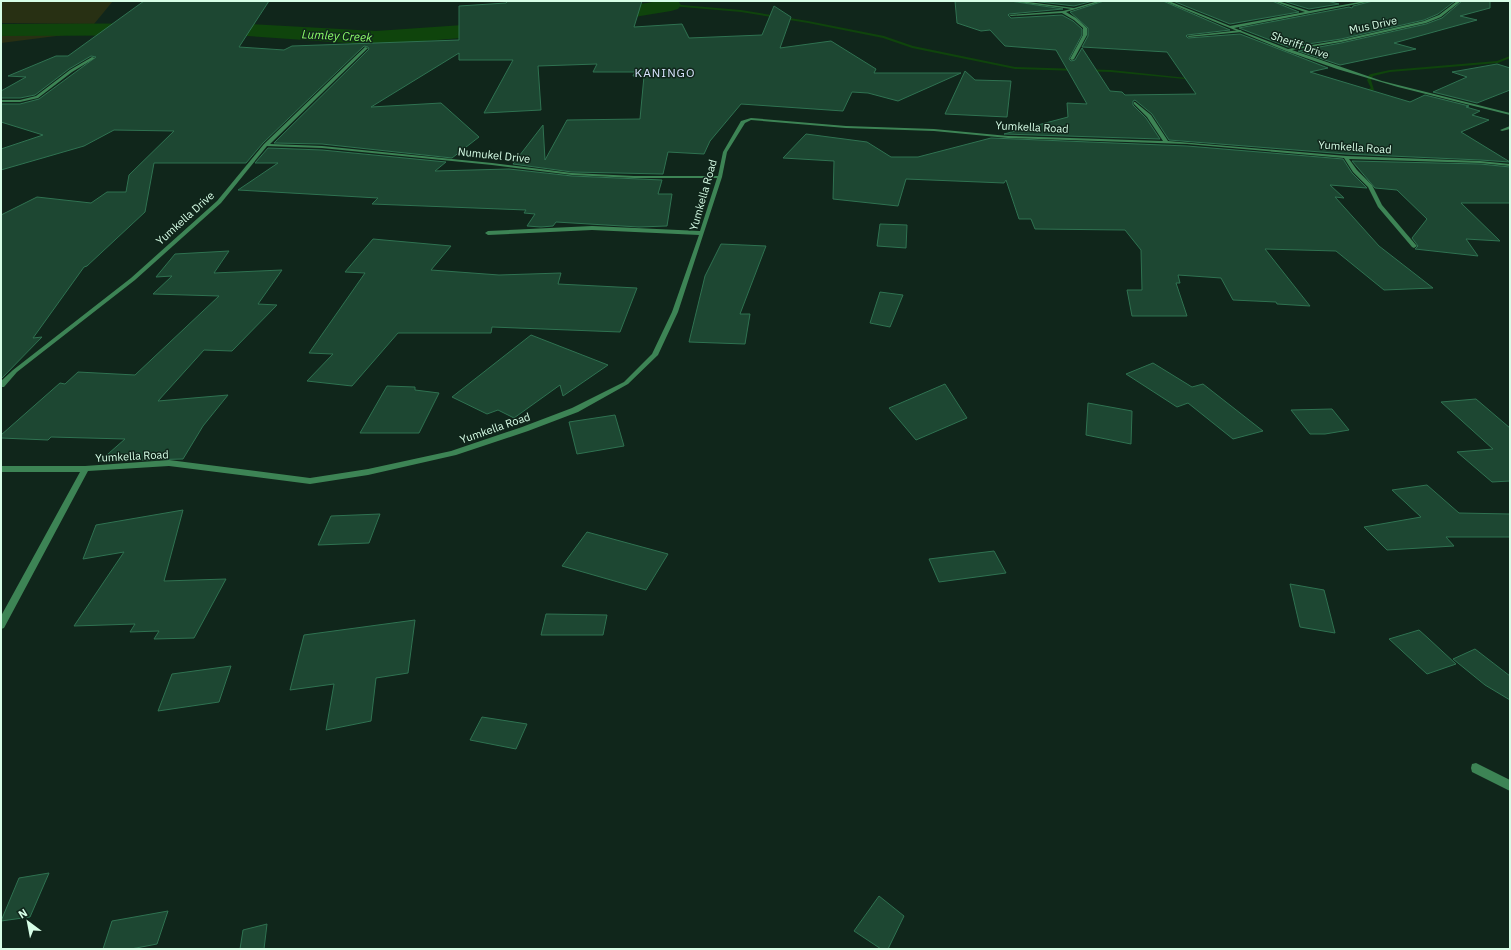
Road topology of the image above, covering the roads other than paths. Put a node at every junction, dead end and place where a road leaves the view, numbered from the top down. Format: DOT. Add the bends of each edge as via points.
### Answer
graph roads {
  1 [pos="1013,1"];
  2 [pos="1100,1"];
  3 [pos="1166,1"];
  4 [pos="1275,1"];
  5 [pos="1370,1"];
  6 [pos="1458,1"];
  7 [pos="1076,8"];
  8 [pos="1063,12"];
  9 [pos="1308,12"];
  10 [pos="1011,15"];
  11 [pos="1231,27"];
  12 [pos="1242,31"];
  13 [pos="1189,36"];
  14 [pos="366,48"];
  15 [pos="1285,50"];
  16 [pos="93,58"];
  17 [pos="1072,59"];
  18 [pos="1,101"];
  19 [pos="1135,103"];
  20 [pos="1510,114"];
  21 [pos="1510,127"];
  22 [pos="1502,130"];
  23 [pos="1167,143"];
  24 [pos="266,145"];
  25 [pos="1346,157"];
  26 [pos="1510,165"];
  27 [pos="720,177"];
  28 [pos="488,233"];
  29 [pos="702,233"];
  30 [pos="1414,246"];
  31 [pos="1,385"];
  32 [pos="1,469"];
  33 [pos="85,469"];
  34 [pos="1,625"];
  35 [pos="1476,768"];
  36 [pos="1510,786"];
  1 -- 7 [label="street"];
  2 -- 7 [label="street"];
  3 -- 11 [label="street, Sheriff Drive"];
  4 -- 9 [label="street"];
  5 -- 9 [label="street"];
  6 -- 15 [label="street, Mus Drive" via="1440,16 1425,22 1341,41"];
  7 -- 8 [label="street"];
  8 -- 10 [label="street"];
  8 -- 17 [label="street" via="1085,28 1085,35"];
  9 -- 11 [label="street"];
  11 -- 12 [label="street, Sheriff Drive"];
  12 -- 13 [label="street"];
  12 -- 15 [label="street, Sheriff Drive"];
  14 -- 24 [label="street, Yumkella Drive"];
  15 -- 20 [label="street, Sheriff Drive" via="1364,77"];
  16 -- 18 [label="street" via="71,71 37,98"];
  19 -- 23 [label="street" via="1149,116"];
  21 -- 22 [label="street"];
  23 -- 25 [label="street, Yumkella Road"];
  23 -- 27 [label="street, Yumkella Road" via="1008,137 751,119 743,122 725,152"];
  24 -- 27 [label="street, Numukel Drive" via="322,147 572,174"];
  24 -- 31 [label="street, Yumkella Drive" via="219,202 132,279 15,370"];
  25 -- 26 [label="street, Yumkella Road"];
  25 -- 30 [label="street" via="1370,186 1380,206"];
  27 -- 29 [label="street, Yumkella Road"];
  28 -- 29 [label="street" via="592,228"];
  29 -- 33 [label="street, Yumkella Road" via="675,312 655,355 626,383 575,410 526,429 453,453 368,472 310,481 170,463"];
  32 -- 33 [label="street, Yumkella Road"];
  33 -- 34 [label="street"];
  35 -- 36 [label="street"];
}
